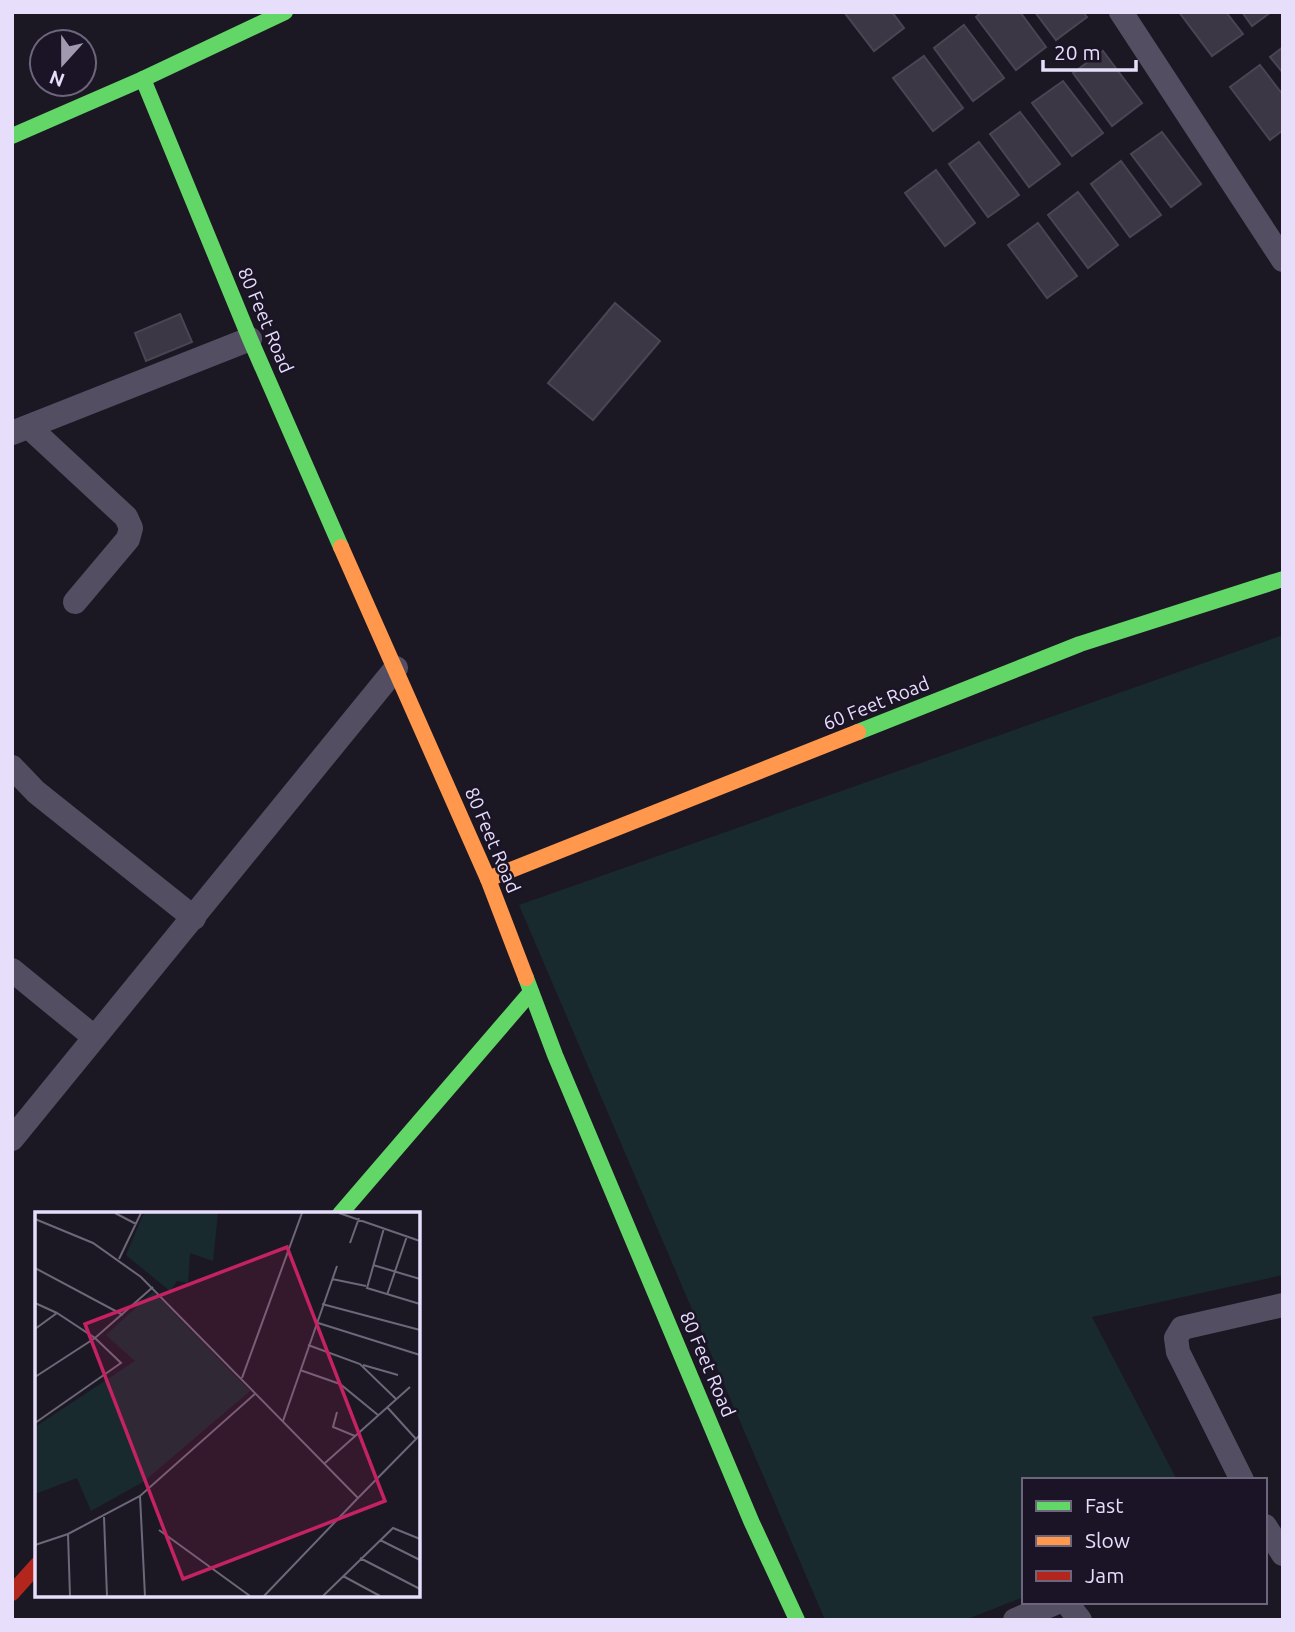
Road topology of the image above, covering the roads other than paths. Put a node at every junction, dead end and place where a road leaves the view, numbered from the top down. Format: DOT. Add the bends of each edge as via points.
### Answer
graph roads {
  1 [pos="285,12"];
  2 [pos="1121,12"];
  3 [pos="143,79"];
  4 [pos="12,136"];
  5 [pos="1283,260"];
  6 [pos="250,340"];
  7 [pos="21,430"];
  8 [pos="1283,579"];
  9 [pos="75,602"];
  10 [pos="396,668"];
  11 [pos="12,767"];
  12 [pos="488,879"];
  13 [pos="194,918"];
  14 [pos="12,970"];
  15 [pos="531,992"];
  16 [pos="94,1037"];
  17 [pos="12,1139"];
  18 [pos="342,1212"];
  19 [pos="1283,1305"];
  20 [pos="1241,1478"];
  21 [pos="35,1567"];
  22 [pos="12,1593"];
  23 [pos="1053,1604"];
  24 [pos="1068,1604"];
  25 [pos="797,1620"];
  26 [pos="1015,1620"];
  27 [pos="1080,1620"];
  1 -- 3 [label="main road"];
  2 -- 5 [label="street"];
  3 -- 4 [label="main road"];
  3 -- 6 [label="main road, 80 Feet Road"];
  6 -- 7 [label="street"];
  6 -- 10 [label="main road, 80 Feet Road"];
  7 -- 9 [label="street" via="126,517 131,528 128,539"];
  8 -- 12 [label="main road, 60 Feet Road" via="1080,644"];
  10 -- 12 [label="main road, 80 Feet Road"];
  10 -- 13 [label="street"];
  11 -- 13 [label="street" via="36,792"];
  12 -- 15 [label="main road, 80 Feet Road"];
  13 -- 16 [label="street"];
  14 -- 16 [label="street"];
  15 -- 18 [label="main road"];
  15 -- 25 [label="main road, 80 Feet Road"];
  16 -- 17 [label="street"];
  19 -- 20 [label="street" via="1182,1328 1176,1338 1178,1352"];
  21 -- 22 [label="main road"];
  23 -- 26 [label="street"];
  24 -- 27 [label="street"];
}
